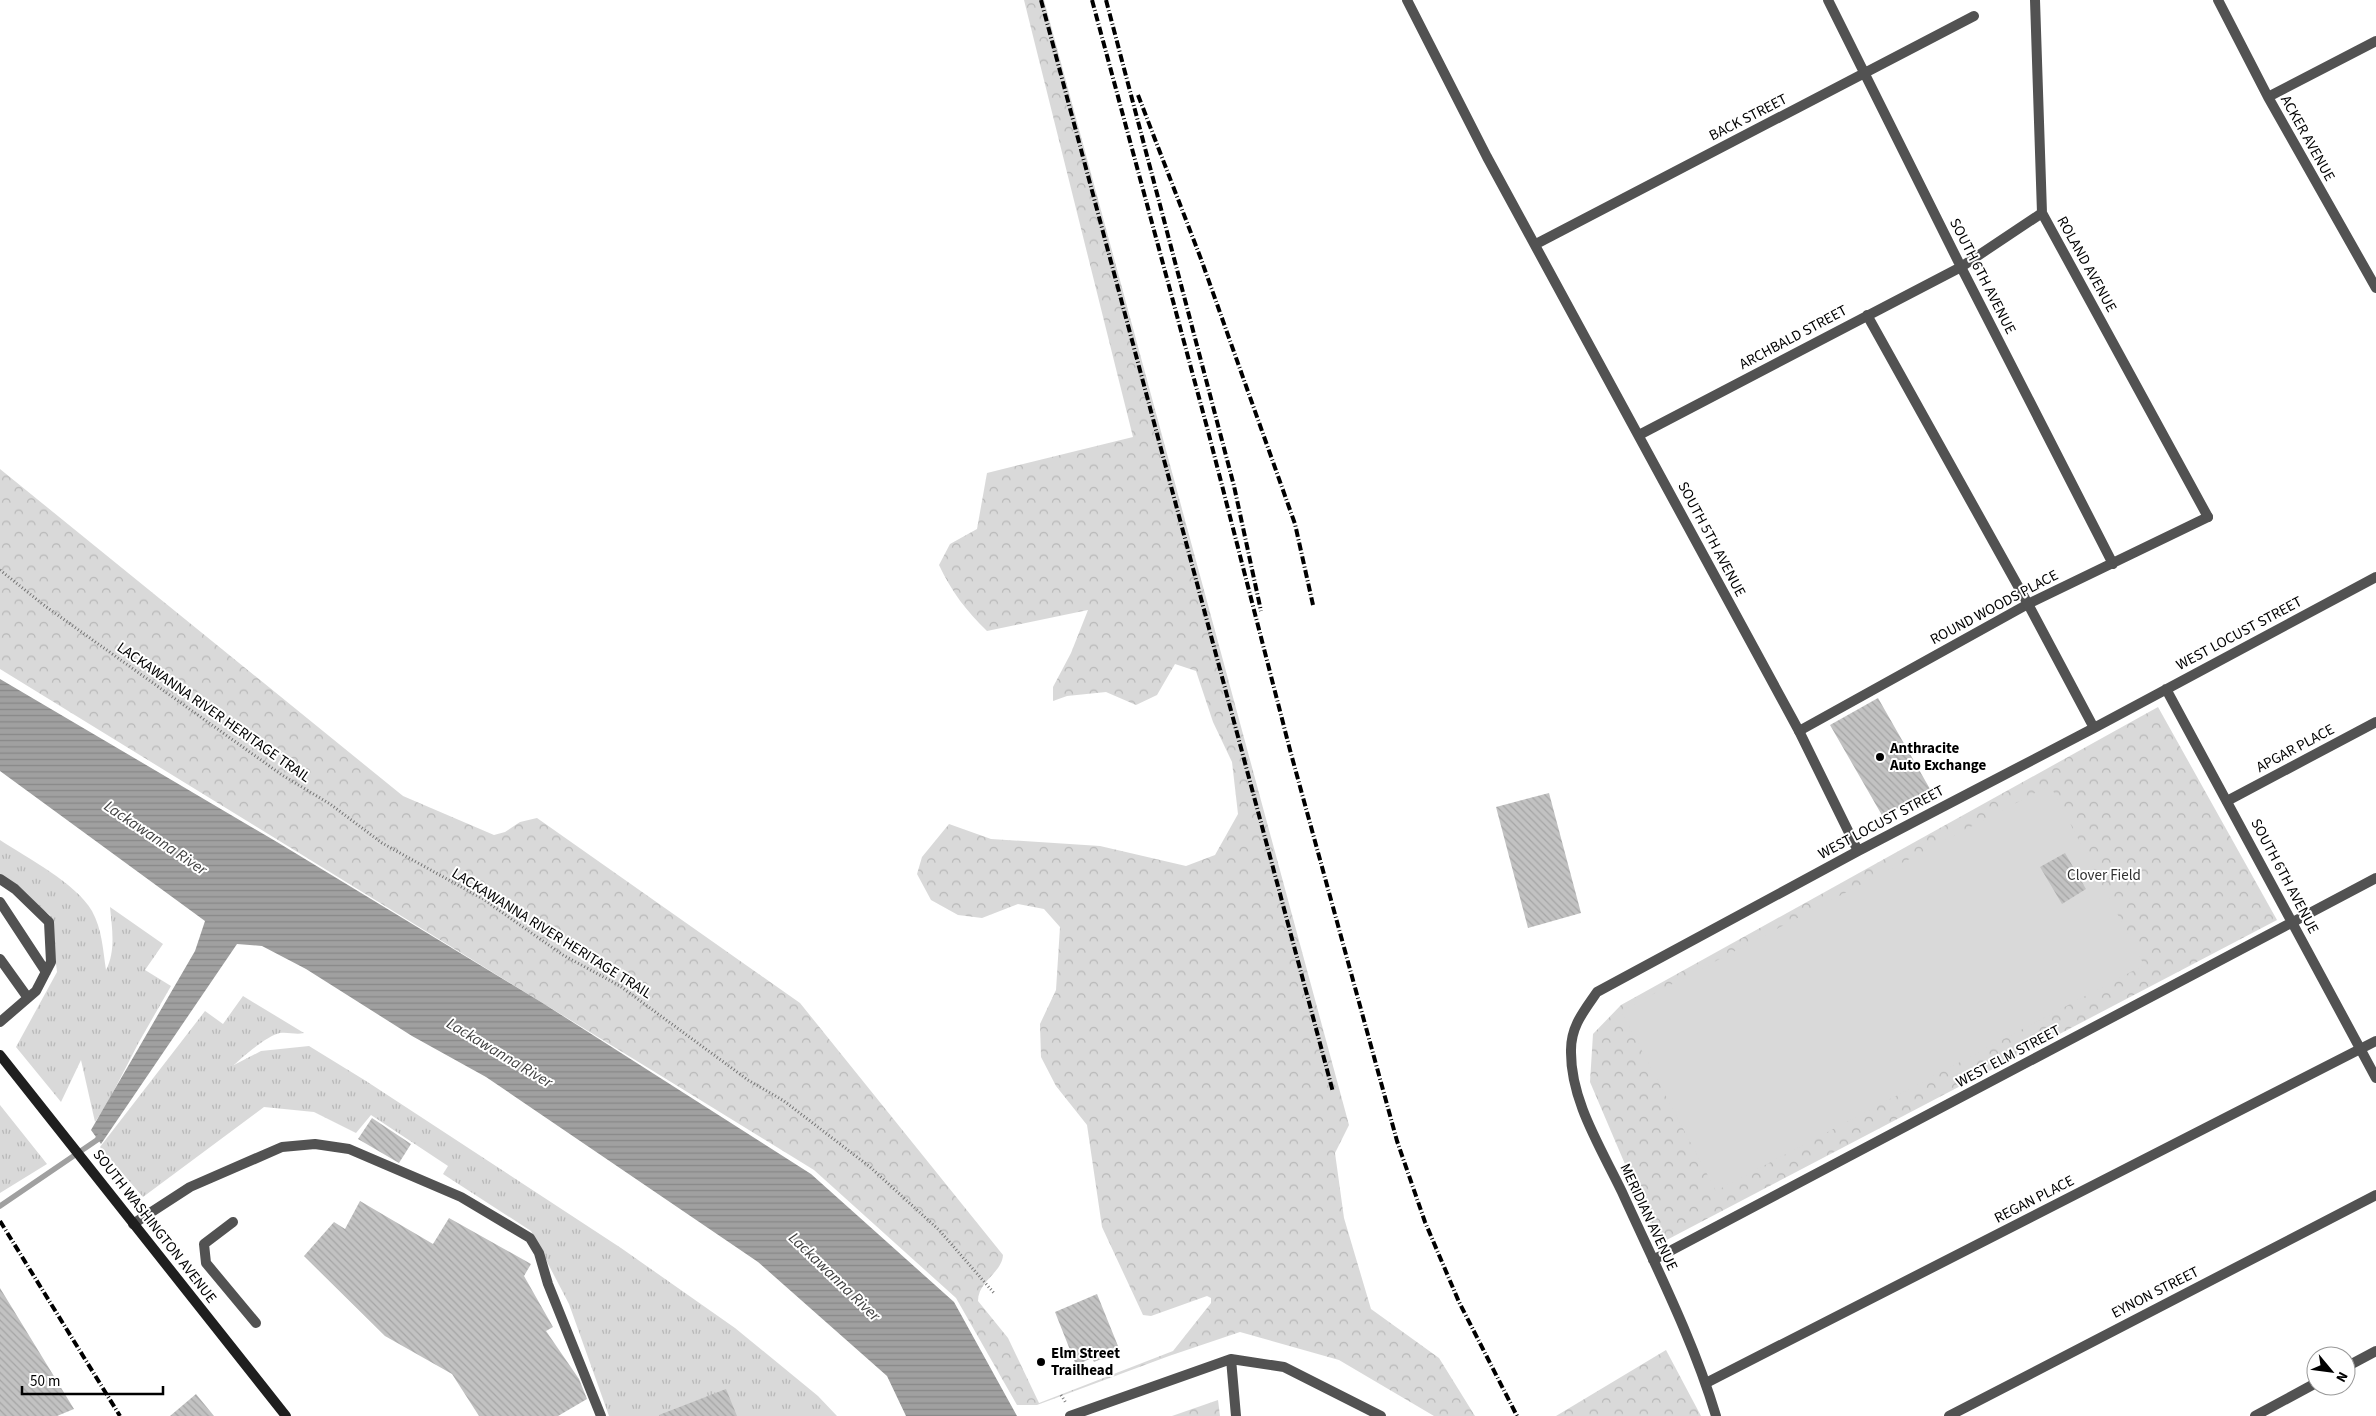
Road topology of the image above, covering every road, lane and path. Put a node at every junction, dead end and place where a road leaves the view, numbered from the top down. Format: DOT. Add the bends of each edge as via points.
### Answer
graph roads {
  1 [pos="1407,0"];
  2 [pos="1828,0"];
  3 [pos="2035,0"];
  4 [pos="2218,0"];
  5 [pos="1974,16"];
  6 [pos="2376,41"];
  7 [pos="1865,74"];
  8 [pos="2268,97"];
  9 [pos="2042,213"];
  10 [pos="1536,244"];
  11 [pos="1961,267"];
  12 [pos="2376,288"];
  13 [pos="1867,315"];
  14 [pos="1639,434"];
  15 [pos="2208,517"];
  16 [pos="2113,564"];
  17 [pos="0,570"];
  18 [pos="2376,577"];
  19 [pos="2028,604"];
  20 [pos="2166,689"];
  21 [pos="2376,722"];
  22 [pos="2094,728"];
  23 [pos="1798,731"];
  24 [pos="2227,801"];
  25 [pos="1858,851"];
  26 [pos="2376,878"];
  27 [pos="0,879"];
  28 [pos="0,902"];
  29 [pos="2293,923"];
  30 [pos="0,959"];
  31 [pos="46,972"];
  32 [pos="28,998"];
  33 [pos="0,1022"];
  34 [pos="1574,1027"];
  35 [pos="2376,1041"];
  36 [pos="2360,1049"];
  37 [pos="0,1055"];
  38 [pos="2376,1078"];
  39 [pos="2376,1195"];
  40 [pos="233,1222"];
  41 [pos="133,1224"];
  42 [pos="1653,1260"];
  43 [pos="994,1293"];
  44 [pos="256,1323"];
  45 [pos="2376,1351"];
  46 [pos="1231,1359"];
  47 [pos="2356,1362"];
  48 [pos="1706,1383"];
  49 [pos="2306,1388"];
  50 [pos="286,1416"];
  51 [pos="601,1416"];
  52 [pos="1070,1416"];
  53 [pos="1236,1416"];
  54 [pos="1381,1416"];
  55 [pos="1716,1416"];
  56 [pos="1948,1416"];
  57 [pos="2255,1416"];
  1 -- 10 [label="street, SOUTH 5TH AVENUE" via="1487,157"];
  2 -- 7 [label="street, SOUTH 6TH AVENUE"];
  3 -- 9 [label="street, ROLAND AVENUE"];
  4 -- 8 [label="street, ACKER AVENUE"];
  5 -- 7 [label="street, BACK STREET"];
  6 -- 8 [label="street"];
  7 -- 10 [label="street, BACK STREET"];
  7 -- 11 [label="street, SOUTH 6TH AVENUE"];
  8 -- 12 [label="street, ACKER AVENUE"];
  9 -- 11 [label="street, ARCHBALD STREET"];
  9 -- 15 [label="street, ROLAND AVENUE"];
  10 -- 14 [label="street, SOUTH 5TH AVENUE"];
  11 -- 13 [label="street, ARCHBALD STREET"];
  11 -- 16 [label="street, SOUTH 6TH AVENUE"];
  13 -- 14 [label="street, ARCHBALD STREET"];
  13 -- 19 [label="street"];
  14 -- 23 [label="street, SOUTH 5TH AVENUE"];
  15 -- 16 [label="street, ROUND WOODS PLACE"];
  16 -- 19 [label="street, ROUND WOODS PLACE"];
  17 -- 43 [label="path, LACKAWANNA RIVER HERITAGE TRAIL" via="45,606 382,843 483,898 563,955 620,986 748,1080 784,1101 870,1167 939,1230"];
  18 -- 20 [label="street, WEST LOCUST STREET"];
  19 -- 22 [label="street"];
  19 -- 23 [label="street, ROUND WOODS PLACE"];
  20 -- 22 [label="street, WEST LOCUST STREET"];
  20 -- 24 [label="street, SOUTH 6TH AVENUE"];
  21 -- 24 [label="street, APGAR PLACE"];
  22 -- 25 [label="street, WEST LOCUST STREET"];
  23 -- 25 [label="street, SOUTH 5TH AVENUE"];
  24 -- 29 [label="street, SOUTH 6TH AVENUE"];
  25 -- 34 [label="street, WEST LOCUST STREET" via="1597,992"];
  26 -- 29 [label="street, WEST ELM STREET"];
  27 -- 31 [label="street" via="49,922 51,962"];
  28 -- 31 [label="street"];
  29 -- 36 [label="street, SOUTH 6TH AVENUE"];
  29 -- 42 [label="street, WEST ELM STREET"];
  30 -- 32 [label="street"];
  31 -- 32 [label="street"];
  32 -- 33 [label="street"];
  34 -- 42 [label="street, MERIDIAN AVENUE" via="1571,1050 1580,1102"];
  35 -- 36 [label="street, REGAN PLACE"];
  36 -- 38 [label="street, SOUTH 6TH AVENUE"];
  36 -- 48 [label="street, REGAN PLACE"];
  37 -- 41 [label="street, SOUTH WASHINGTON AVENUE"];
  39 -- 56 [label="street, EYNON STREET"];
  40 -- 44 [label="street" via="204,1244 206,1263"];
  41 -- 50 [label="street, SOUTH WASHINGTON AVENUE"];
  41 -- 51 [label="street" via="190,1187 282,1147 315,1144 350,1149 461,1197 530,1238 539,1253 548,1284"];
  42 -- 48 [label="street, MERIDIAN AVENUE"];
  45 -- 47 [label="street"];
  46 -- 52 [label="street"];
  46 -- 53 [label="street"];
  46 -- 54 [label="street" via="1284,1367"];
  48 -- 55 [label="street, MERIDIAN AVENUE"];
  49 -- 57 [label="street"];
}
